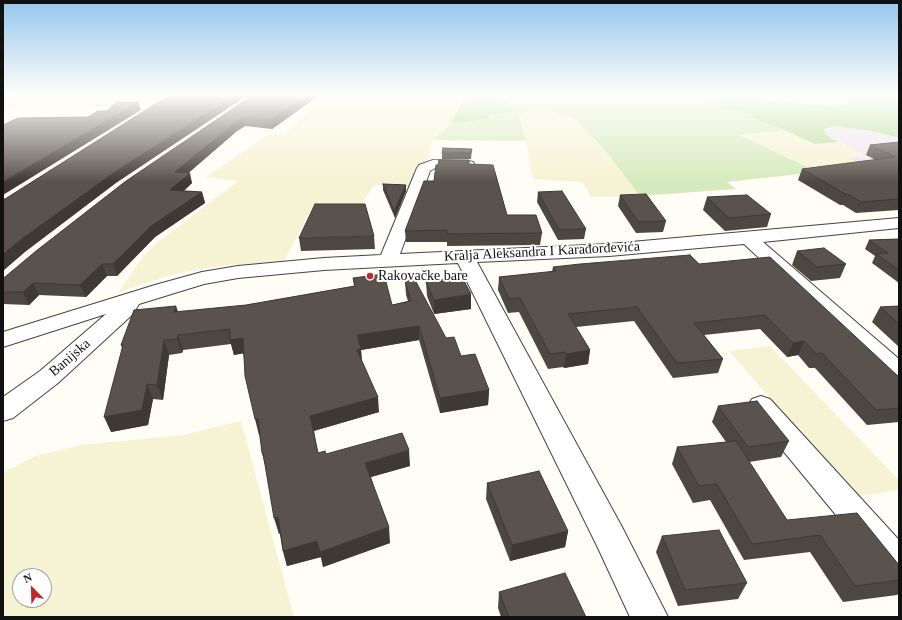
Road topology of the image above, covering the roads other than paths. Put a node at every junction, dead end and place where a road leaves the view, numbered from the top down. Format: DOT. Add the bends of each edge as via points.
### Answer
graph roads {
  1 [pos="485,165"];
  2 [pos="899,223"];
  3 [pos="747,237"];
  4 [pos="464,256"];
  5 [pos="388,261"];
  6 [pos="130,298"];
  7 [pos="3,340"];
  8 [pos="899,373"];
  9 [pos="761,406"];
  10 [pos="3,411"];
  11 [pos="899,565"];
  12 [pos="649,617"];
  1 -- 5 [label="street" via="433,164 424,168"];
  2 -- 3 [label="street, Kralja Aleksandra I Karađorđevića"];
  3 -- 4 [label="street, Kralja Aleksandra I Karađorđevića" via="609,250"];
  3 -- 8 [label="street"];
  4 -- 5 [label="street, Kralja Aleksandra I Karađorđevića"];
  4 -- 12 [label="street"];
  5 -- 6 [label="street, Kralja Aleksandra I Karađorđevića" via="238,272 196,280"];
  6 -- 7 [label="street, Kralja Aleksandra I Karađorđevića"];
  6 -- 10 [label="street, Banijska" via="125,309 48,377"];
  9 -- 11 [label="street"];
}
